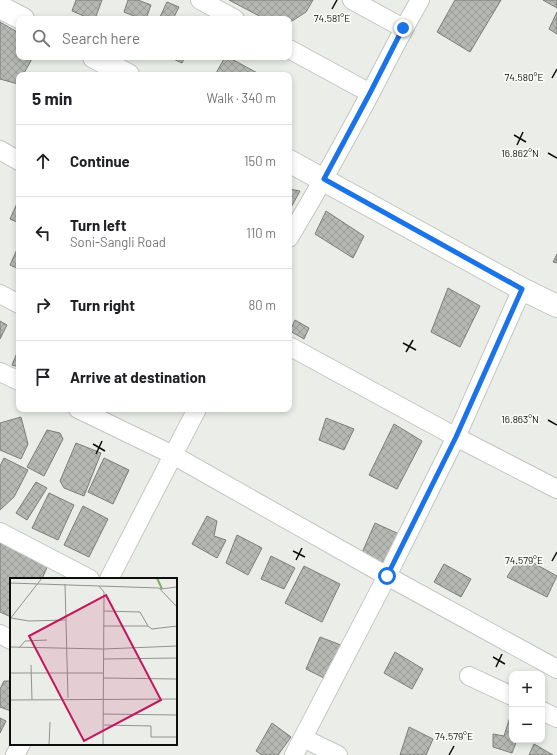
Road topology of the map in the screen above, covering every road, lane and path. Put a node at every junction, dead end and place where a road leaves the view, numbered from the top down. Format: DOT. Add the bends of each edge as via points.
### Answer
graph roads {
  1 [pos="200,0"];
  2 [pos="352,0"];
  3 [pos="420,0"];
  4 [pos="0,7"];
  5 [pos="17,16"];
  6 [pos="229,16"];
  7 [pos="403,28"];
  8 [pos="292,51"];
  9 [pos="100,60"];
  10 [pos="122,72"];
  11 [pos="370,93"];
  12 [pos="0,150"];
  13 [pos="16,158"];
  14 [pos="292,162"];
  15 [pos="324,179"];
  16 [pos="292,233"];
  17 [pos="522,289"];
  18 [pos="0,294"];
  19 [pos="16,302"];
  20 [pos="557,306"];
  21 [pos="292,348"];
  22 [pos="0,372"];
  23 [pos="16,380"];
  24 [pos="84,412"];
  25 [pos="195,412"];
  26 [pos="456,437"];
  27 [pos="173,455"];
  28 [pos="557,489"];
  29 [pos="0,532"];
  30 [pos="387,576"];
  31 [pos="88,578"];
  32 [pos="110,578"];
  33 [pos="0,634"];
  34 [pos="10,639"];
  35 [pos="557,669"];
  36 [pos="469,676"];
  37 [pos="509,695"];
  38 [pos="545,712"];
  39 [pos="557,718"];
  40 [pos="303,738"];
  41 [pos="20,745"];
  42 [pos="15,755"];
  43 [pos="294,755"];
  44 [pos="338,755"];
  1 -- 6 [label="street"];
  2 -- 7 [label="street"];
  3 -- 7 [label="street"];
  4 -- 5 [label="main road"];
  7 -- 11 [label="street"];
  8 -- 11 [label="street"];
  9 -- 10 [label="main road"];
  11 -- 15 [label="street"];
  12 -- 13 [label="street"];
  14 -- 15 [label="main road"];
  15 -- 16 [label="street"];
  15 -- 17 [label="main road"];
  17 -- 20 [label="main road"];
  17 -- 26 [label="street"];
  18 -- 19 [label="street"];
  21 -- 26 [label="street"];
  22 -- 23 [label="street"];
  24 -- 27 [label="street"];
  25 -- 27 [label="street"];
  26 -- 28 [label="street"];
  26 -- 30 [label="street"];
  27 -- 30 [label="street"];
  27 -- 32 [label="street"];
  29 -- 31 [label="street"];
  30 -- 35 [label="street"];
  30 -- 40 [label="street"];
  33 -- 34 [label="street"];
  36 -- 37 [label="street"];
  38 -- 39 [label="street"];
  40 -- 43 [label="street"];
  40 -- 44 [label="street"];
  41 -- 42 [label="street"];
}
